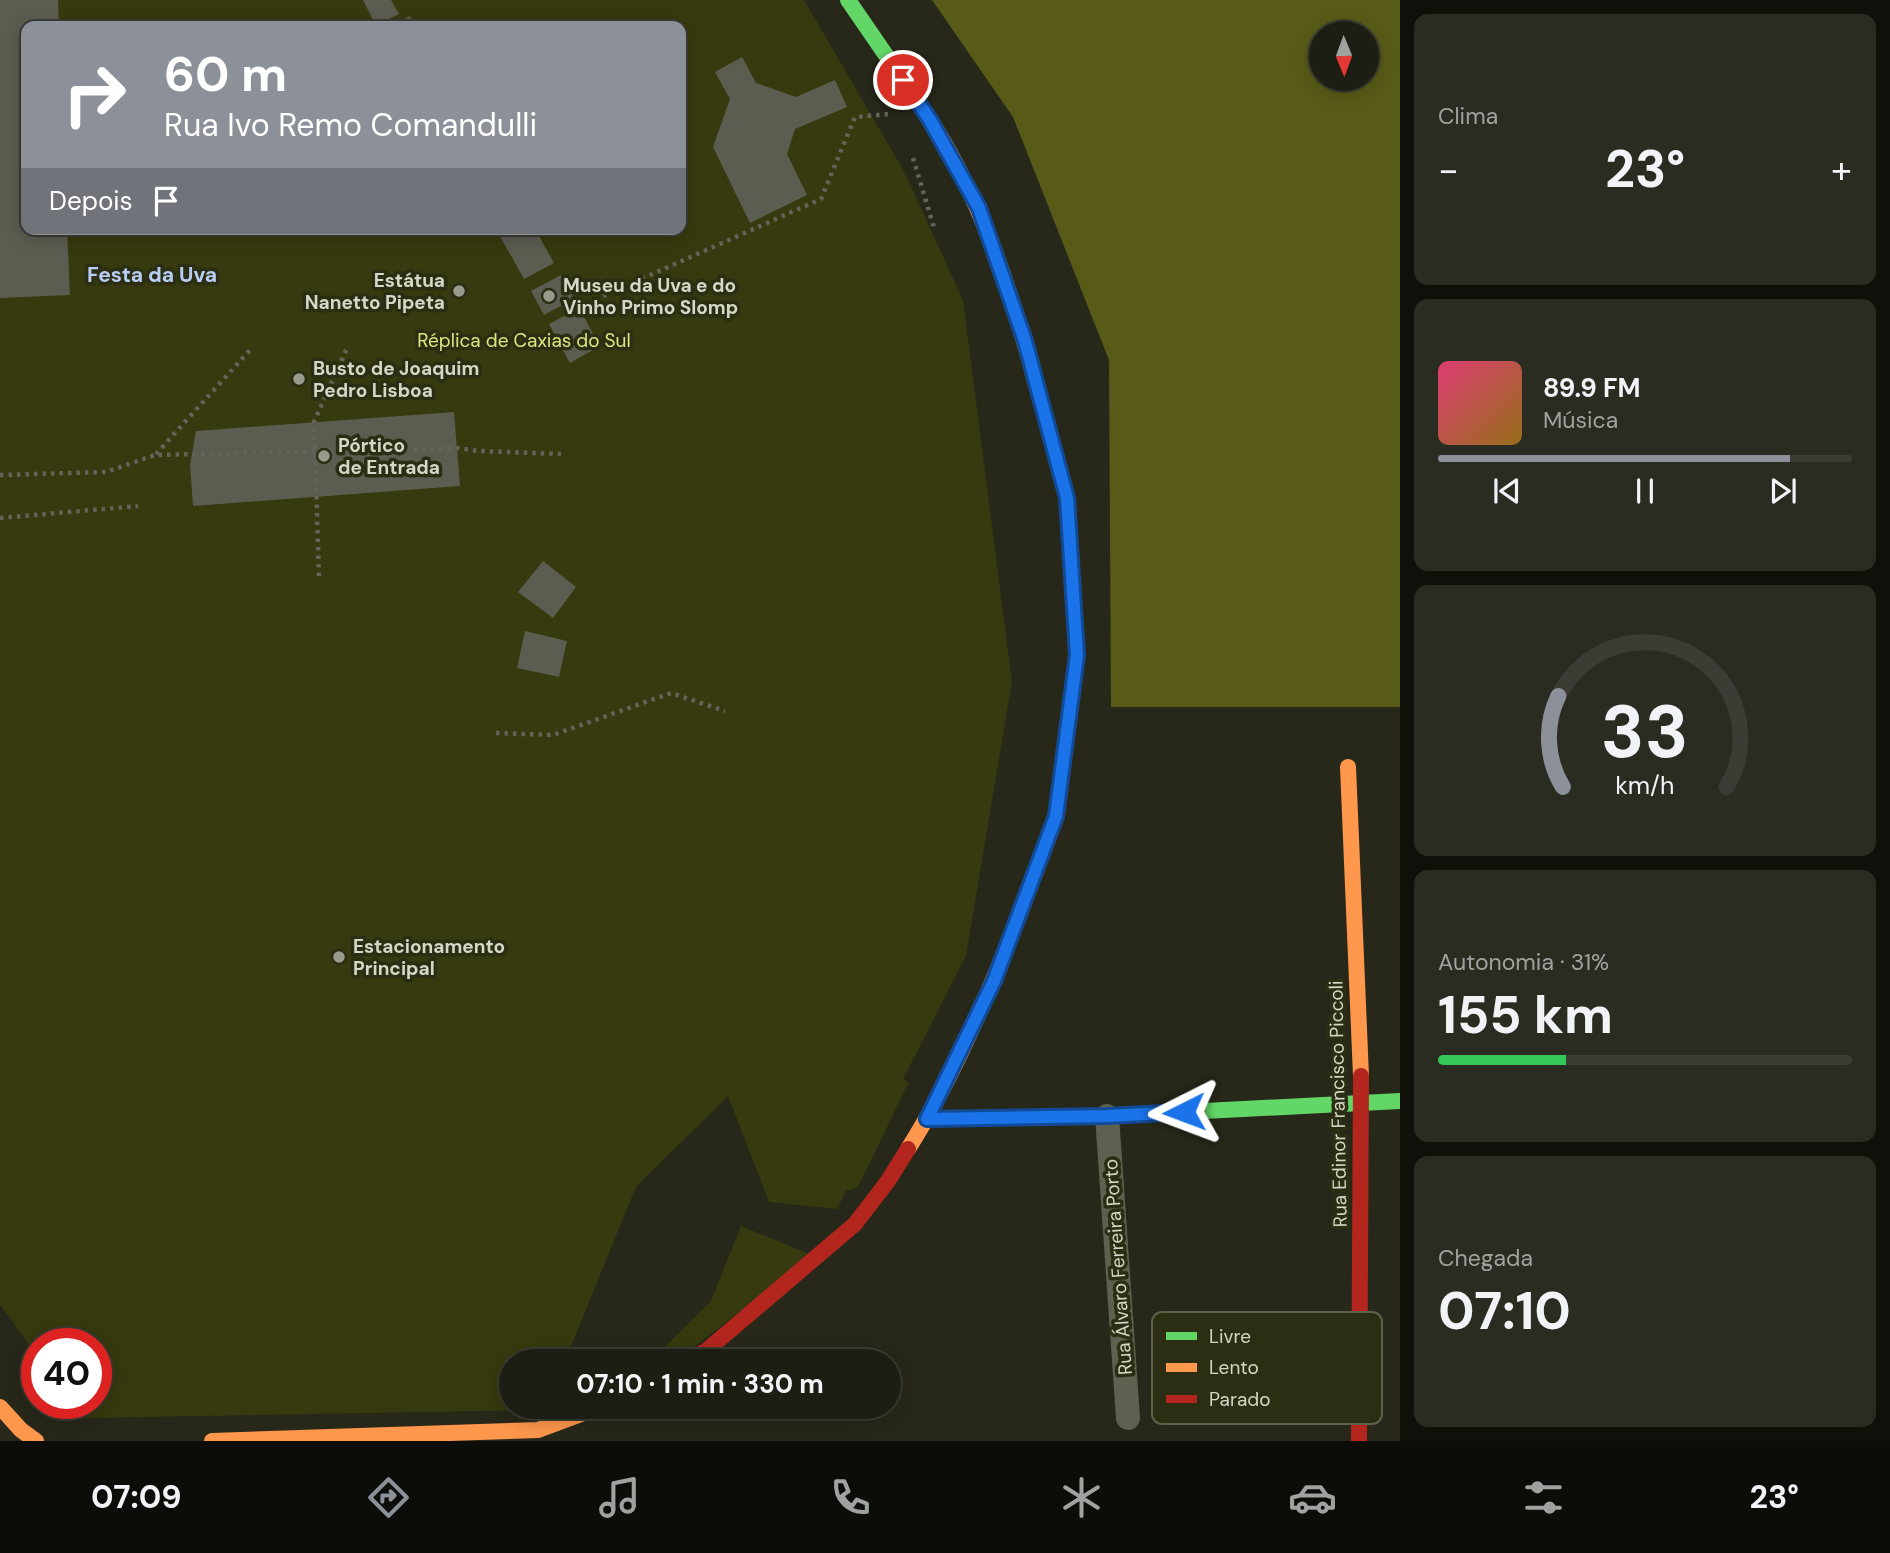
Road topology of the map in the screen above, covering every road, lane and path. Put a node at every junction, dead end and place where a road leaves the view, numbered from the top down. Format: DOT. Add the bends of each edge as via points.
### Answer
graph roads {
  1 [pos="848,0"];
  2 [pos="900,113"];
  3 [pos="911,152"];
  4 [pos="934,231"];
  5 [pos="603,296"];
  6 [pos="348,346"];
  7 [pos="250,350"];
  8 [pos="315,452"];
  9 [pos="561,454"];
  10 [pos="155,455"];
  11 [pos="0,475"];
  12 [pos="138,506"];
  13 [pos="0,518"];
  14 [pos="319,576"];
  15 [pos="725,711"];
  16 [pos="496,733"];
  17 [pos="1348,767"];
  18 [pos="1400,1101"];
  19 [pos="1362,1102"];
  20 [pos="1107,1116"];
  21 [pos="927,1119"];
  22 [pos="1360,1312"];
  23 [pos="708,1349"];
  24 [pos="0,1407"];
  25 [pos="1128,1418"];
  26 [pos="573,1419"];
  27 [pos="538,1435"];
  28 [pos="36,1441"];
  29 [pos="212,1441"];
  1 -- 21 [label="street" via="930,120 979,208 1025,341 1067,498 1077,655 1056,816 994,981"];
  2 -- 5 [label="path" via="855,117 821,199"];
  3 -- 4 [label="path"];
  6 -- 8 [label="path" via="314,422"];
  7 -- 10 [label="path"];
  8 -- 9 [label="path" via="457,448"];
  8 -- 10 [label="path"];
  8 -- 14 [label="path"];
  10 -- 11 [label="path" via="106,472"];
  12 -- 13 [label="path"];
  15 -- 16 [label="path" via="671,693 553,735"];
  17 -- 19 [label="street, Rua Edinor Francisco Piccoli"];
  18 -- 19 [label="street"];
  19 -- 20 [label="street"];
  19 -- 22 [label="street, Rua Edinor Francisco Piccoli"];
  20 -- 21 [label="street"];
  20 -- 25 [label="street, Rua Álvaro Ferreira Porto"];
  21 -- 23 [label="street" via="855,1224"];
  24 -- 28 [label="street"];
  26 -- 27 [label="street"];
  27 -- 29 [label="street"];
}
